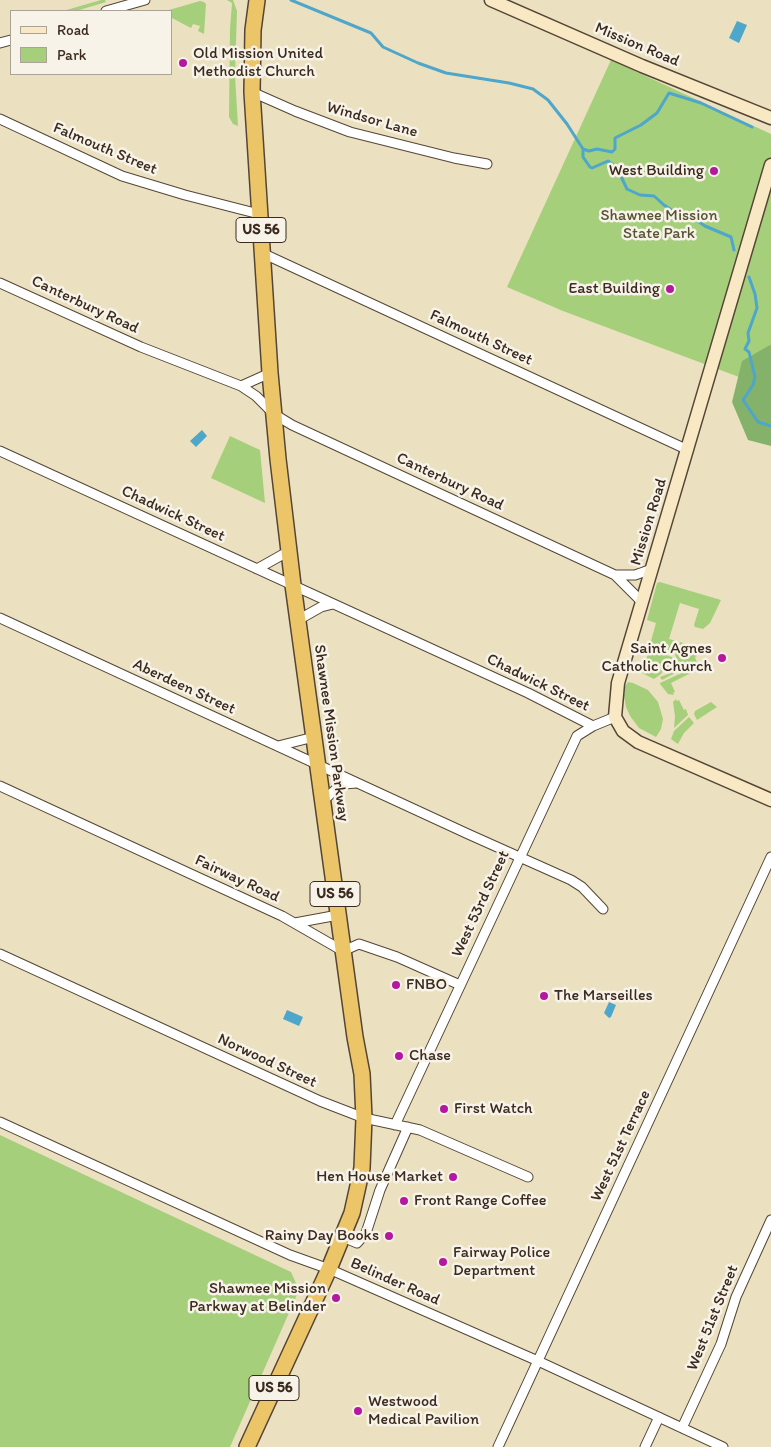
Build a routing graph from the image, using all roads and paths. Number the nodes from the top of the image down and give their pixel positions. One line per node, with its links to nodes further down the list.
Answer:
1 (145, 0): 4 (street)
2 (257, 0): 5 (highway, Shawnee Mission Parkway / US 56)
3 (491, 0): 6 (main road, Mission Road)
4 (110, 10)
5 (252, 92): 8 (street, Windsor Lane); 10 (highway, Shawnee Mission Parkway / US 56)
6 (771, 118)
7 (0, 119): 10 (street, Falmouth Street)
8 (487, 164)
9 (771, 165): 16 (main road, Mission Road)
10 (260, 214): 11 (highway, Shawnee Mission Parkway / US 56)
11 (262, 253): 13 (highway, Shawnee Mission Parkway / US 56); 16 (street, Falmouth Street)
12 (0, 283): 14 (street, Canterbury Road)
13 (270, 373): 14 (street); 15 (highway, Shawnee Mission Parkway / US 56)
14 (241, 386): 15 (street, Canterbury Road)
15 (274, 414): 18 (highway, Shawnee Mission Parkway / US 56); 21 (street, Canterbury Road)
16 (688, 450): 20 (main road, Mission Road)
17 (0, 451): 19 (street, Chadwick Street)
18 (289, 551): 19 (street); 22 (highway, Shawnee Mission Parkway / US 56)
19 (257, 569): 22 (street, Chadwick Street)
20 (652, 569): 21 (street, Canterbury Road); 23 (main road, Mission Road)
21 (615, 575): 23 (street, Canterbury Road)
22 (293, 585): 24 (street, Chadwick Street); 26 (highway, Shawnee Mission Parkway / US 56)
23 (642, 602): 27 (main road, Mission Road)
24 (334, 604): 26 (street); 28 (street, Chadwick Street)
25 (0, 618): 30 (street, Aberdeen Street)
26 (298, 620): 29 (highway, Shawnee Mission Parkway / US 56)
27 (616, 717): 28 (street, West 53rd Street); 34 (main road)
28 (592, 726): 36 (street, West 53rd Street)
29 (314, 737): 30 (street); 31 (highway, Shawnee Mission Parkway / US 56)
30 (278, 746): 31 (street, Aberdeen Street)
31 (317, 765): 32 (street, Aberdeen Street); 35 (highway, Shawnee Mission Parkway / US 56)
32 (356, 782): 35 (street); 36 (street, Aberdeen Street)
33 (0, 786): 40 (street, Fairway Road)
34 (771, 800)
35 (322, 802): 39 (highway, Shawnee Mission Parkway / US 56)
36 (520, 857): 38 (street, Aberdeen Street); 43 (street, West 53rd Street)
37 (771, 857): 52 (street, West 51st Terrace)
38 (603, 909)
39 (338, 915): 40 (street); 41 (highway, Shawnee Mission Parkway / US 56)
40 (295, 924): 41 (street, Fairway Road)
41 (343, 951): 43 (street); 44 (highway, Shawnee Mission Parkway / US 56)
42 (0, 954): 44 (street, Norwood Street)
43 (460, 986): 46 (street, West 53rd Street)
44 (364, 1118): 46 (street, Norwood Street); 50 (highway, Shawnee Mission Parkway / US 56)
45 (0, 1122): 51 (street, Belinder Road)
46 (396, 1124): 47 (street, Norwood Street)
47 (408, 1127): 48 (street, Norwood Street); 50 (street)
48 (528, 1177)
49 (771, 1220): 54 (street, West 51st Street)
50 (343, 1237): 51 (highway, Shawnee Mission Parkway / US 56)
51 (329, 1269): 52 (street, Belinder Road); 55 (highway, Shawnee Mission Parkway / US 56)
52 (538, 1361): 53 (street, Belinder Road); 56 (street, West 51st Terrace)
53 (658, 1417): 54 (street, Belinder Road); 57 (street)
54 (682, 1428): 58 (street, Belinder Road)
55 (246, 1447)
56 (498, 1447)
57 (645, 1447)
58 (723, 1447)

